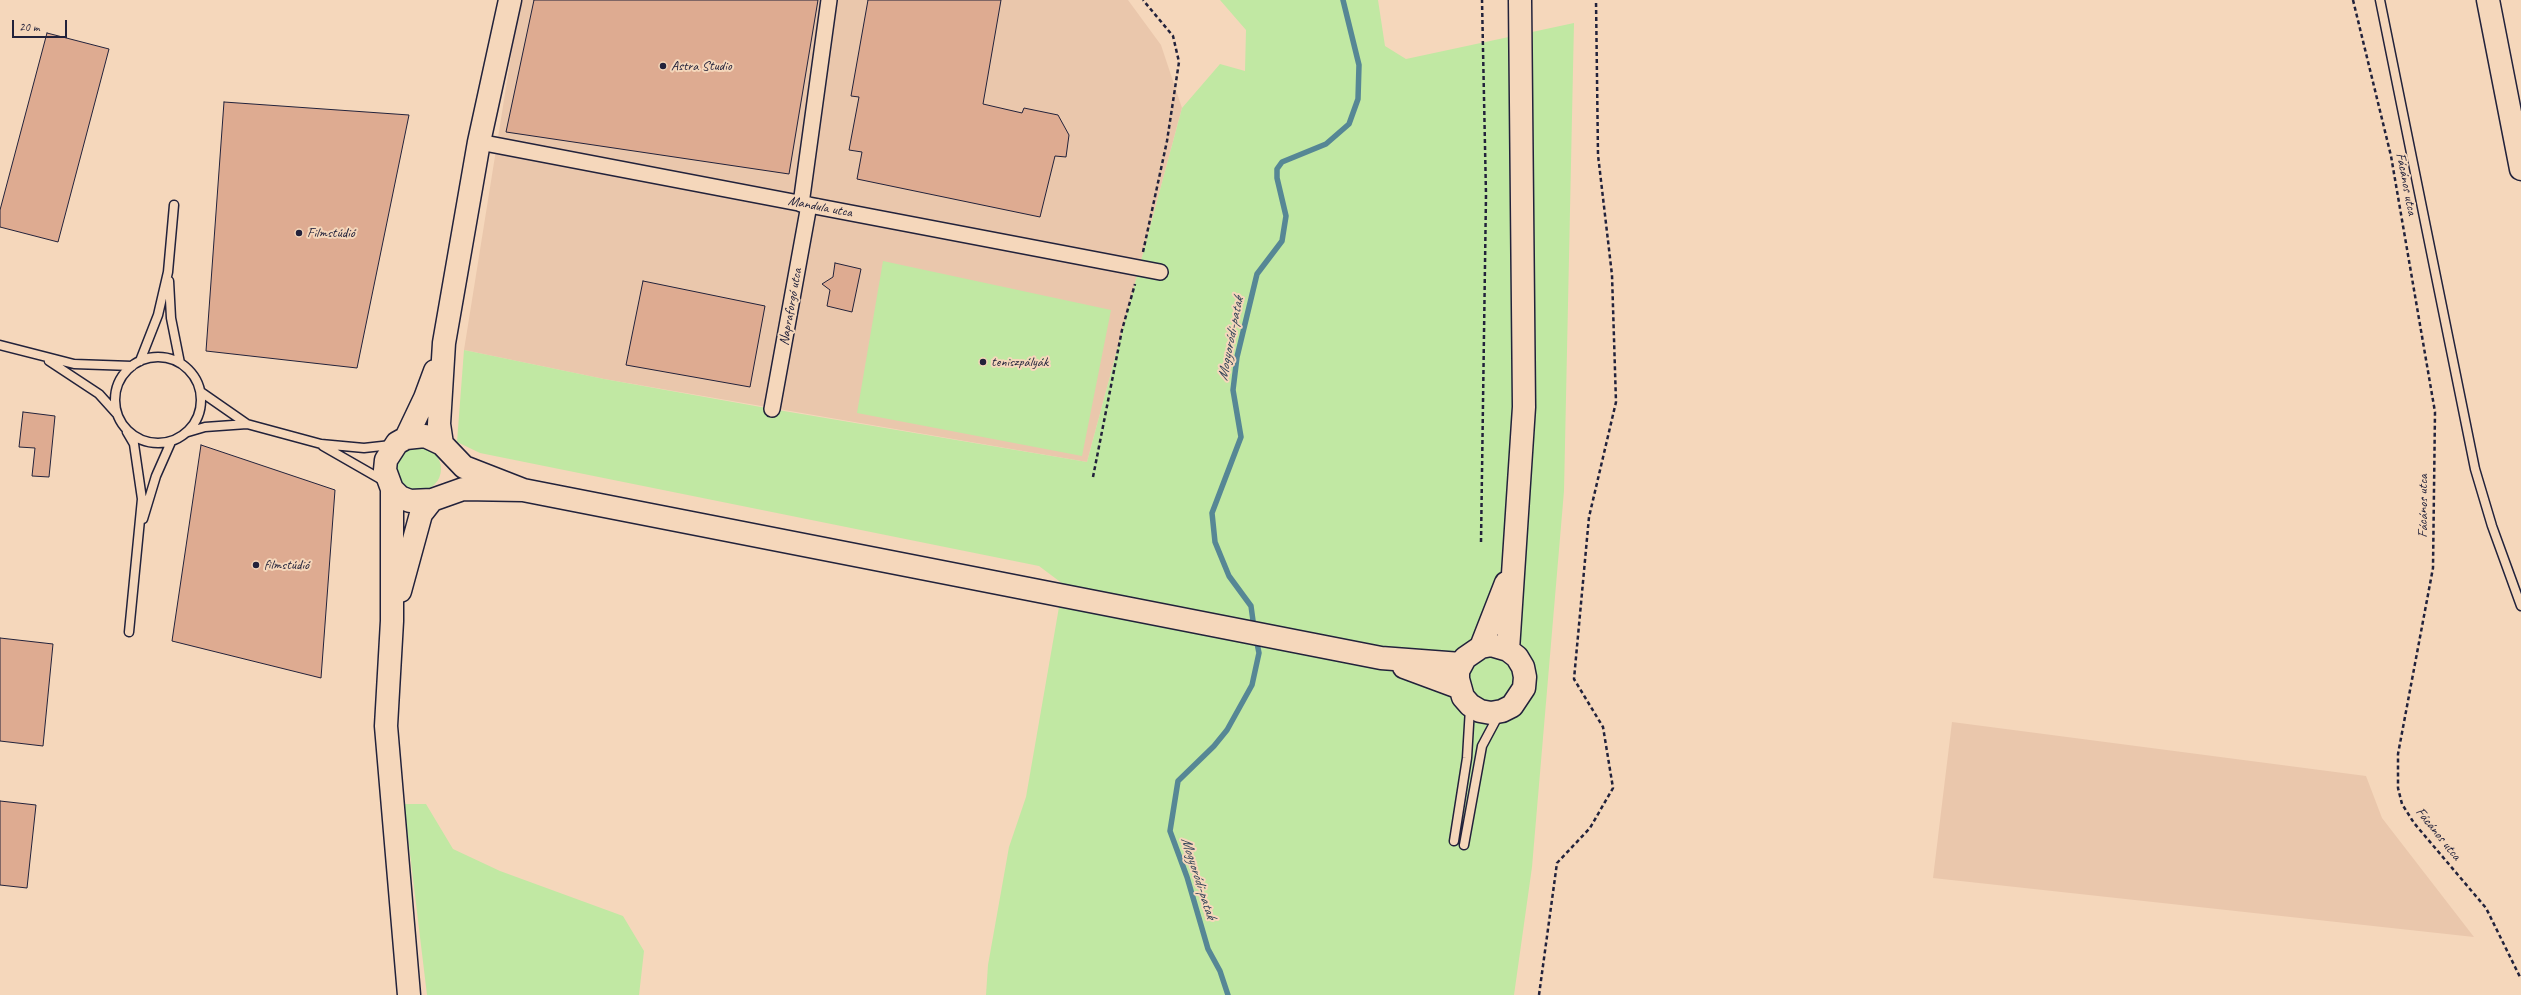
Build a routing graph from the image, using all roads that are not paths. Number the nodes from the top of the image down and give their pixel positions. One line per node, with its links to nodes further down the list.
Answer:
1 (510, 0): 6 (main road)
2 (829, 0): 9 (street, Napraforgó utca)
3 (1520, 0): 32 (main road)
4 (2380, 0): 33 (lane)
5 (2488, 0): 7 (main road)
6 (479, 142): 9 (street, Mandula utca); 12 (main road)
7 (2521, 169)
8 (174, 205): 10 (lane)
9 (805, 205): 11 (street, Mandula utca); 19 (street, Napraforgó utca)
10 (168, 272): 15 (lane); 16 (lane)
11 (1160, 272)
12 (444, 343): 24 (main road); 27 (main road)
13 (0, 345): 14 (lane)
14 (45, 358): 17 (lane); 20 (lane)
15 (140, 361): 16 (lane); 17 (lane)
16 (180, 363): 18 (lane)
17 (132, 366): 20 (lane)
18 (201, 392): 21 (lane); 23 (lane)
19 (772, 409)
20 (117, 414): 22 (lane)
21 (247, 424): 23 (lane); 26 (lane)
22 (125, 428): 25 (lane); 31 (lane)
23 (188, 432): 25 (lane)
24 (401, 441): 26 (lane); 27 (main road); 28 (main road)
25 (171, 442): 31 (lane)
26 (321, 444): 28 (lane)
27 (445, 449): 29 (main road); 30 (main road)
28 (391, 487): 30 (main road); 34 (main road)
29 (523, 490): 30 (main road); 38 (main road)
30 (436, 498): 34 (main road)
31 (140, 527): 35 (lane)
32 (1514, 561): 36 (main road); 37 (main road)
33 (2521, 606)
34 (392, 621): 45 (main road)
35 (129, 632)
36 (1482, 647): 37 (main road); 39 (main road)
37 (1508, 650): 42 (main road)
38 (1381, 658): 39 (main road); 40 (main road)
39 (1461, 664): 40 (main road)
40 (1458, 687): 41 (main road)
41 (1470, 705): 42 (main road); 43 (lane)
42 (1502, 711): 44 (lane)
43 (1454, 841)
44 (1464, 845)
45 (409, 995)

